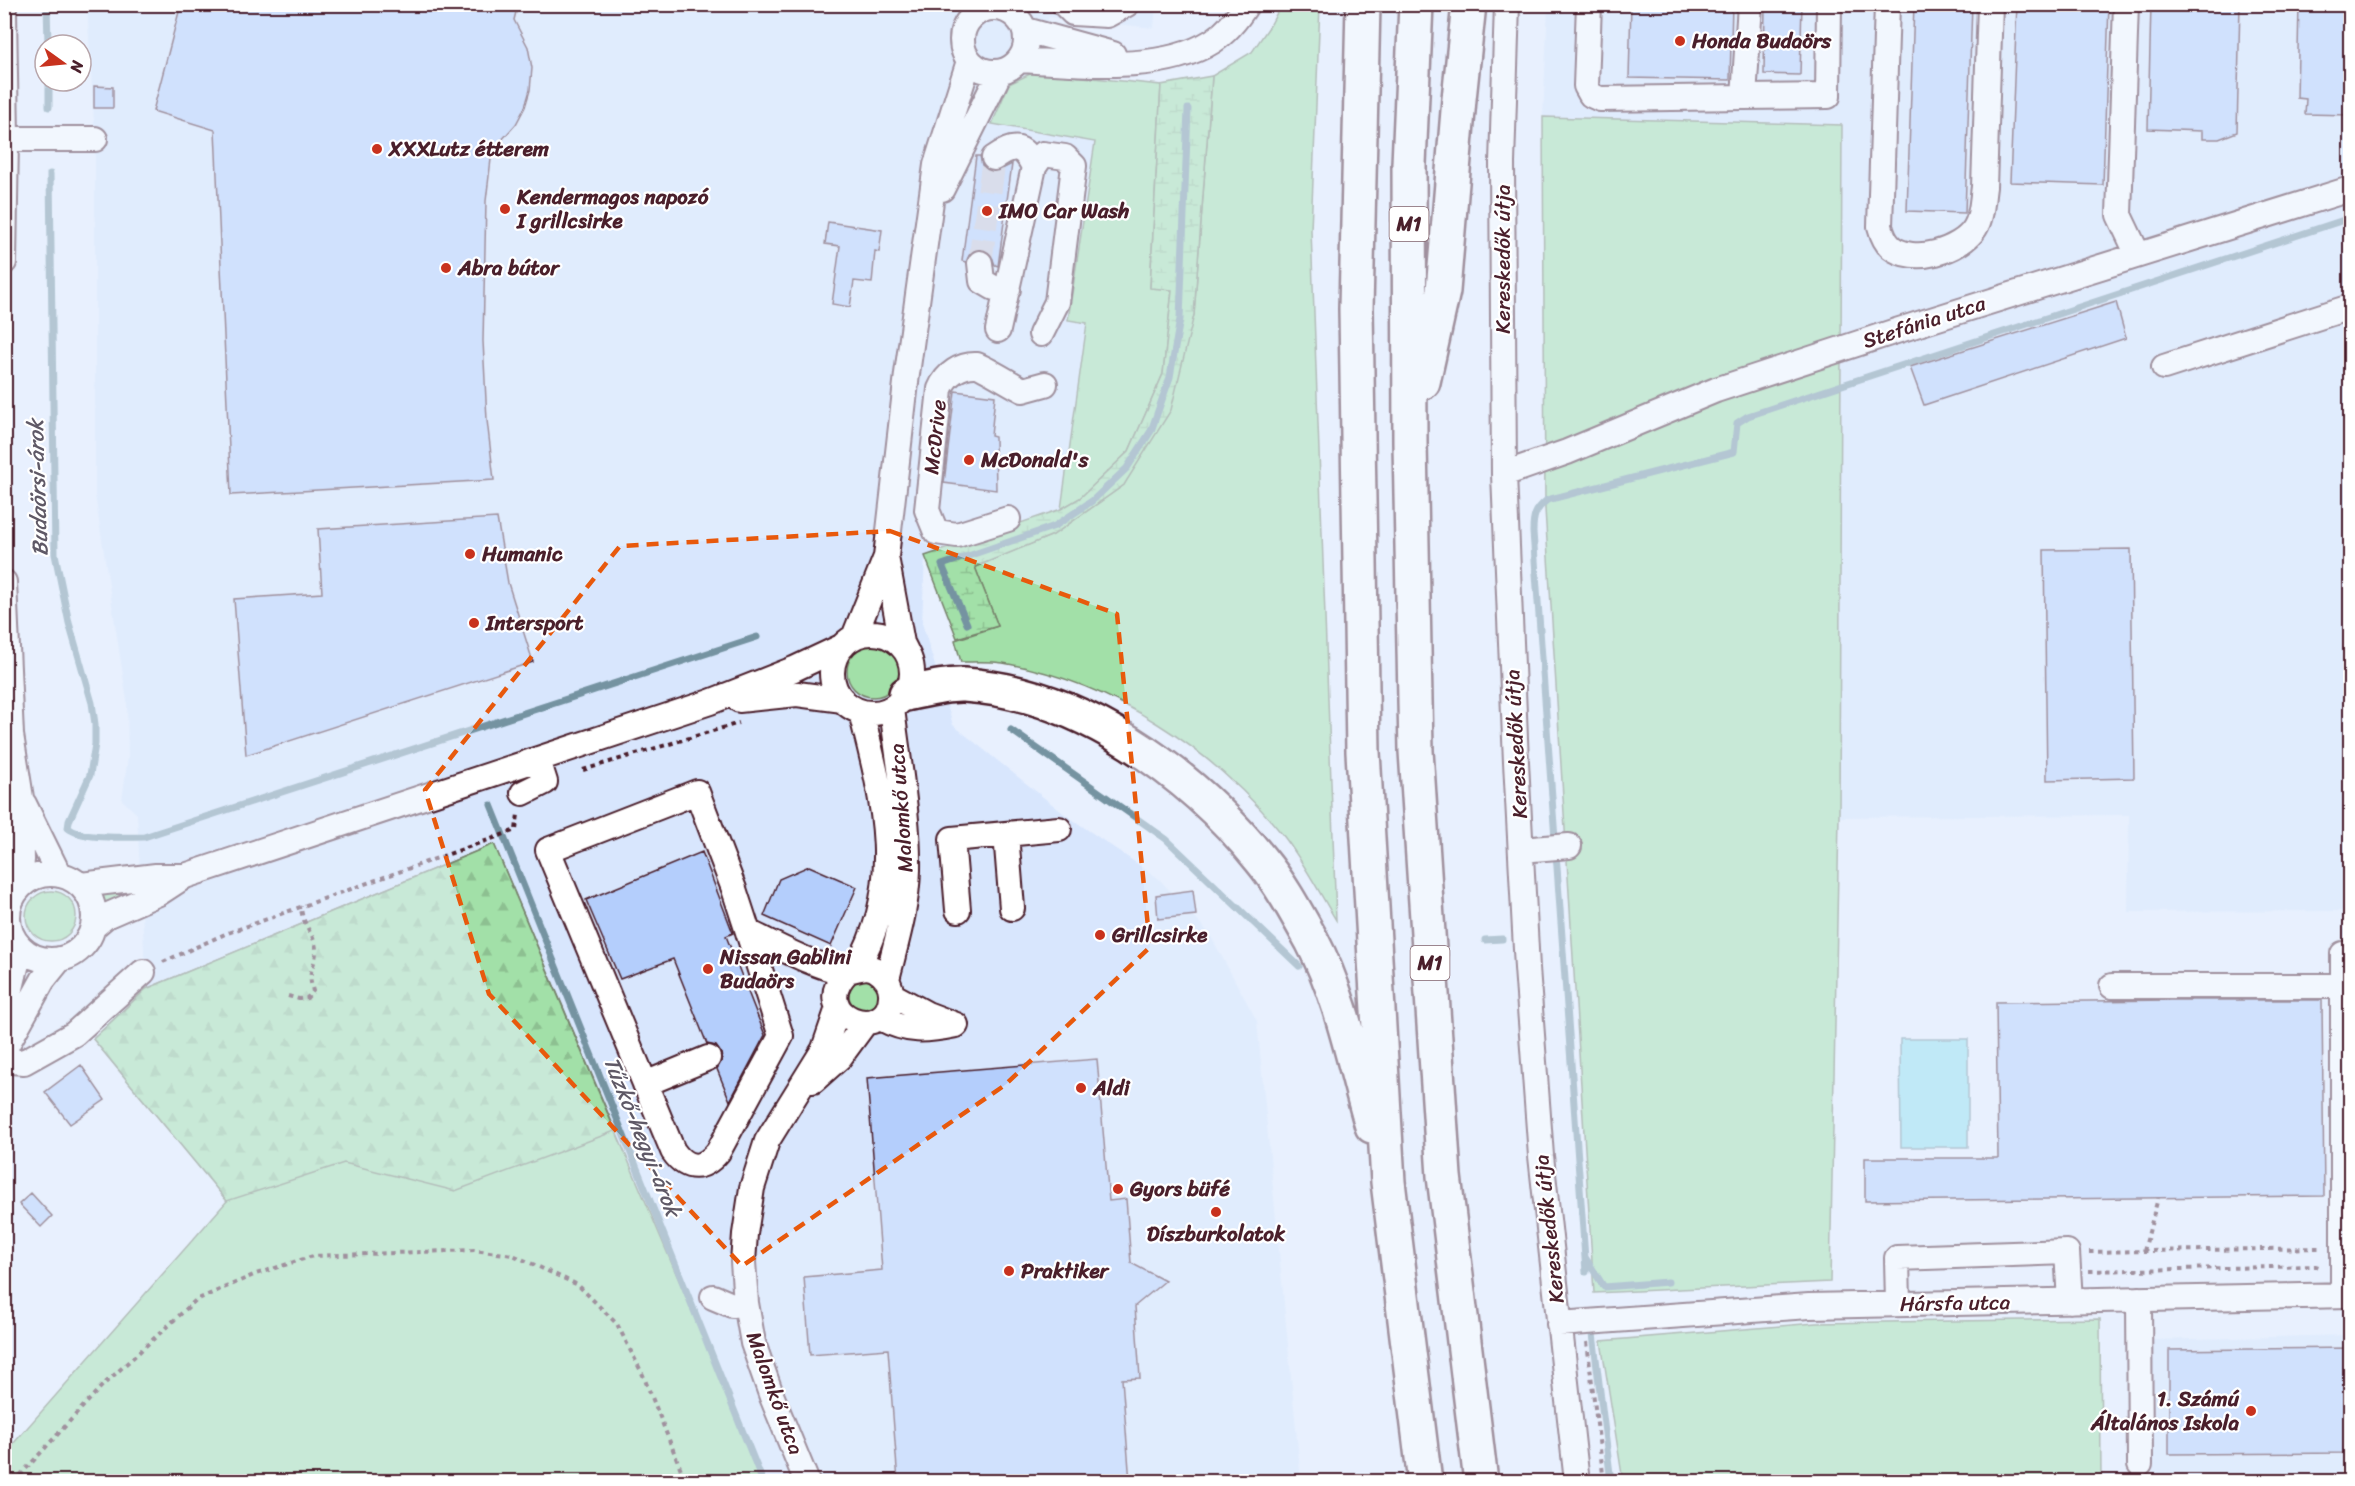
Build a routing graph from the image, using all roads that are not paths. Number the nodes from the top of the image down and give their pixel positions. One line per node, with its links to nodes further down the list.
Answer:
1 (1064, 4): 2 (street)
2 (1127, 4)
3 (1247, 4): 18 (street)
4 (1363, 4): 77 (highway, M1)
5 (1416, 4): 36 (highway, M1)
6 (1469, 4): 36 (highway)
7 (1507, 4): 37 (street, Kereskedők útja)
8 (1589, 4): 20 (street)
9 (1750, 4): 20 (street)
10 (1829, 4): 20 (street)
11 (1887, 4): 12 (street)
12 (1990, 4)
13 (2126, 4): 27 (street)
14 (978, 8): 16 (street); 17 (street)
15 (4, 11): 21 (street)
16 (1020, 17): 18 (street); 19 (street)
17 (969, 61): 19 (street); 26 (street)
18 (1150, 62): 19 (street)
19 (1009, 66): 26 (street)
20 (1744, 97)
21 (6, 139): 22 (street); 28 (street)
22 (95, 139)
23 (994, 158): 24 (street)
24 (1034, 167): 30 (street); 33 (street)
25 (2350, 189): 27 (street, Stefánia utca)
26 (929, 215): 39 (street)
27 (2138, 255): 37 (street, Stefánia utca)
28 (4, 262)
29 (980, 263): 30 (street)
30 (1008, 289): 32 (street)
31 (2350, 307): 34 (street)
32 (998, 330)
33 (1041, 334)
34 (2164, 367)
35 (1045, 384): 38 (street, McDrive)
36 (1410, 443): 88 (highway, M1)
37 (1504, 474): 52 (street, Kereskedők útja)
38 (1008, 519)
39 (886, 556): 41 (street); 42 (street)
40 (4, 582): 48 (street)
41 (848, 642): 42 (street); 44 (street); 45 (street)
42 (906, 651): 43 (street)
43 (899, 701): 45 (street); 68 (street, Malomkő utca); 77 (highway)
44 (710, 702): 45 (street); 46 (street)
45 (852, 706): 65 (street, Malomkő utca)
46 (541, 771): 47 (street); 54 (street)
47 (523, 793)
48 (21, 798): 53 (street); 56 (street)
49 (1059, 829): 50 (street)
50 (1006, 834): 57 (street); 58 (street)
51 (1569, 846): 52 (street)
52 (1532, 849): 84 (street, Kereskedők útja)
53 (59, 875): 55 (street); 56 (street)
54 (184, 876): 55 (street); 59 (street)
55 (81, 885): 59 (street)
56 (19, 888): 61 (street)
57 (1012, 908)
58 (958, 910)
59 (93, 927): 63 (street)
60 (748, 932): 65 (street); 75 (street); 75 (street)
61 (16, 943): 63 (street); 70 (street)
62 (2350, 954): 67 (street)
63 (60, 959): 72 (street)
64 (143, 972): 73 (street)
65 (841, 972): 68 (street); 69 (street)
66 (2112, 986): 67 (street)
67 (2343, 986): 78 (street)
68 (889, 987): 71 (street); 71 (street)
69 (838, 1008): 71 (street); 76 (street, Malomkő utca)
70 (4, 1018)
71 (873, 1021): 76 (street, Malomkő utca)
72 (4, 1050)
73 (4, 1058)
74 (708, 1058): 75 (street)
75 (645, 1084)
76 (794, 1100): 82 (street, Malomkő utca)
77 (1388, 1182): 87 (highway, M1)
78 (2345, 1289): 81 (street, Hársfa utca)
79 (2069, 1293): 81 (street, Hársfa utca); 83 (street, Hársfa utca); 83 (street)
80 (713, 1297): 82 (street)
81 (2139, 1299): 85 (street)
82 (746, 1303): 86 (street, Malomkő utca)
83 (1898, 1304): 84 (street, Hársfa utca)
84 (1559, 1324): 89 (street, Kereskedők útja)
85 (2140, 1464)
86 (807, 1482)
87 (1425, 1482)
88 (1481, 1482)
89 (1577, 1482)

